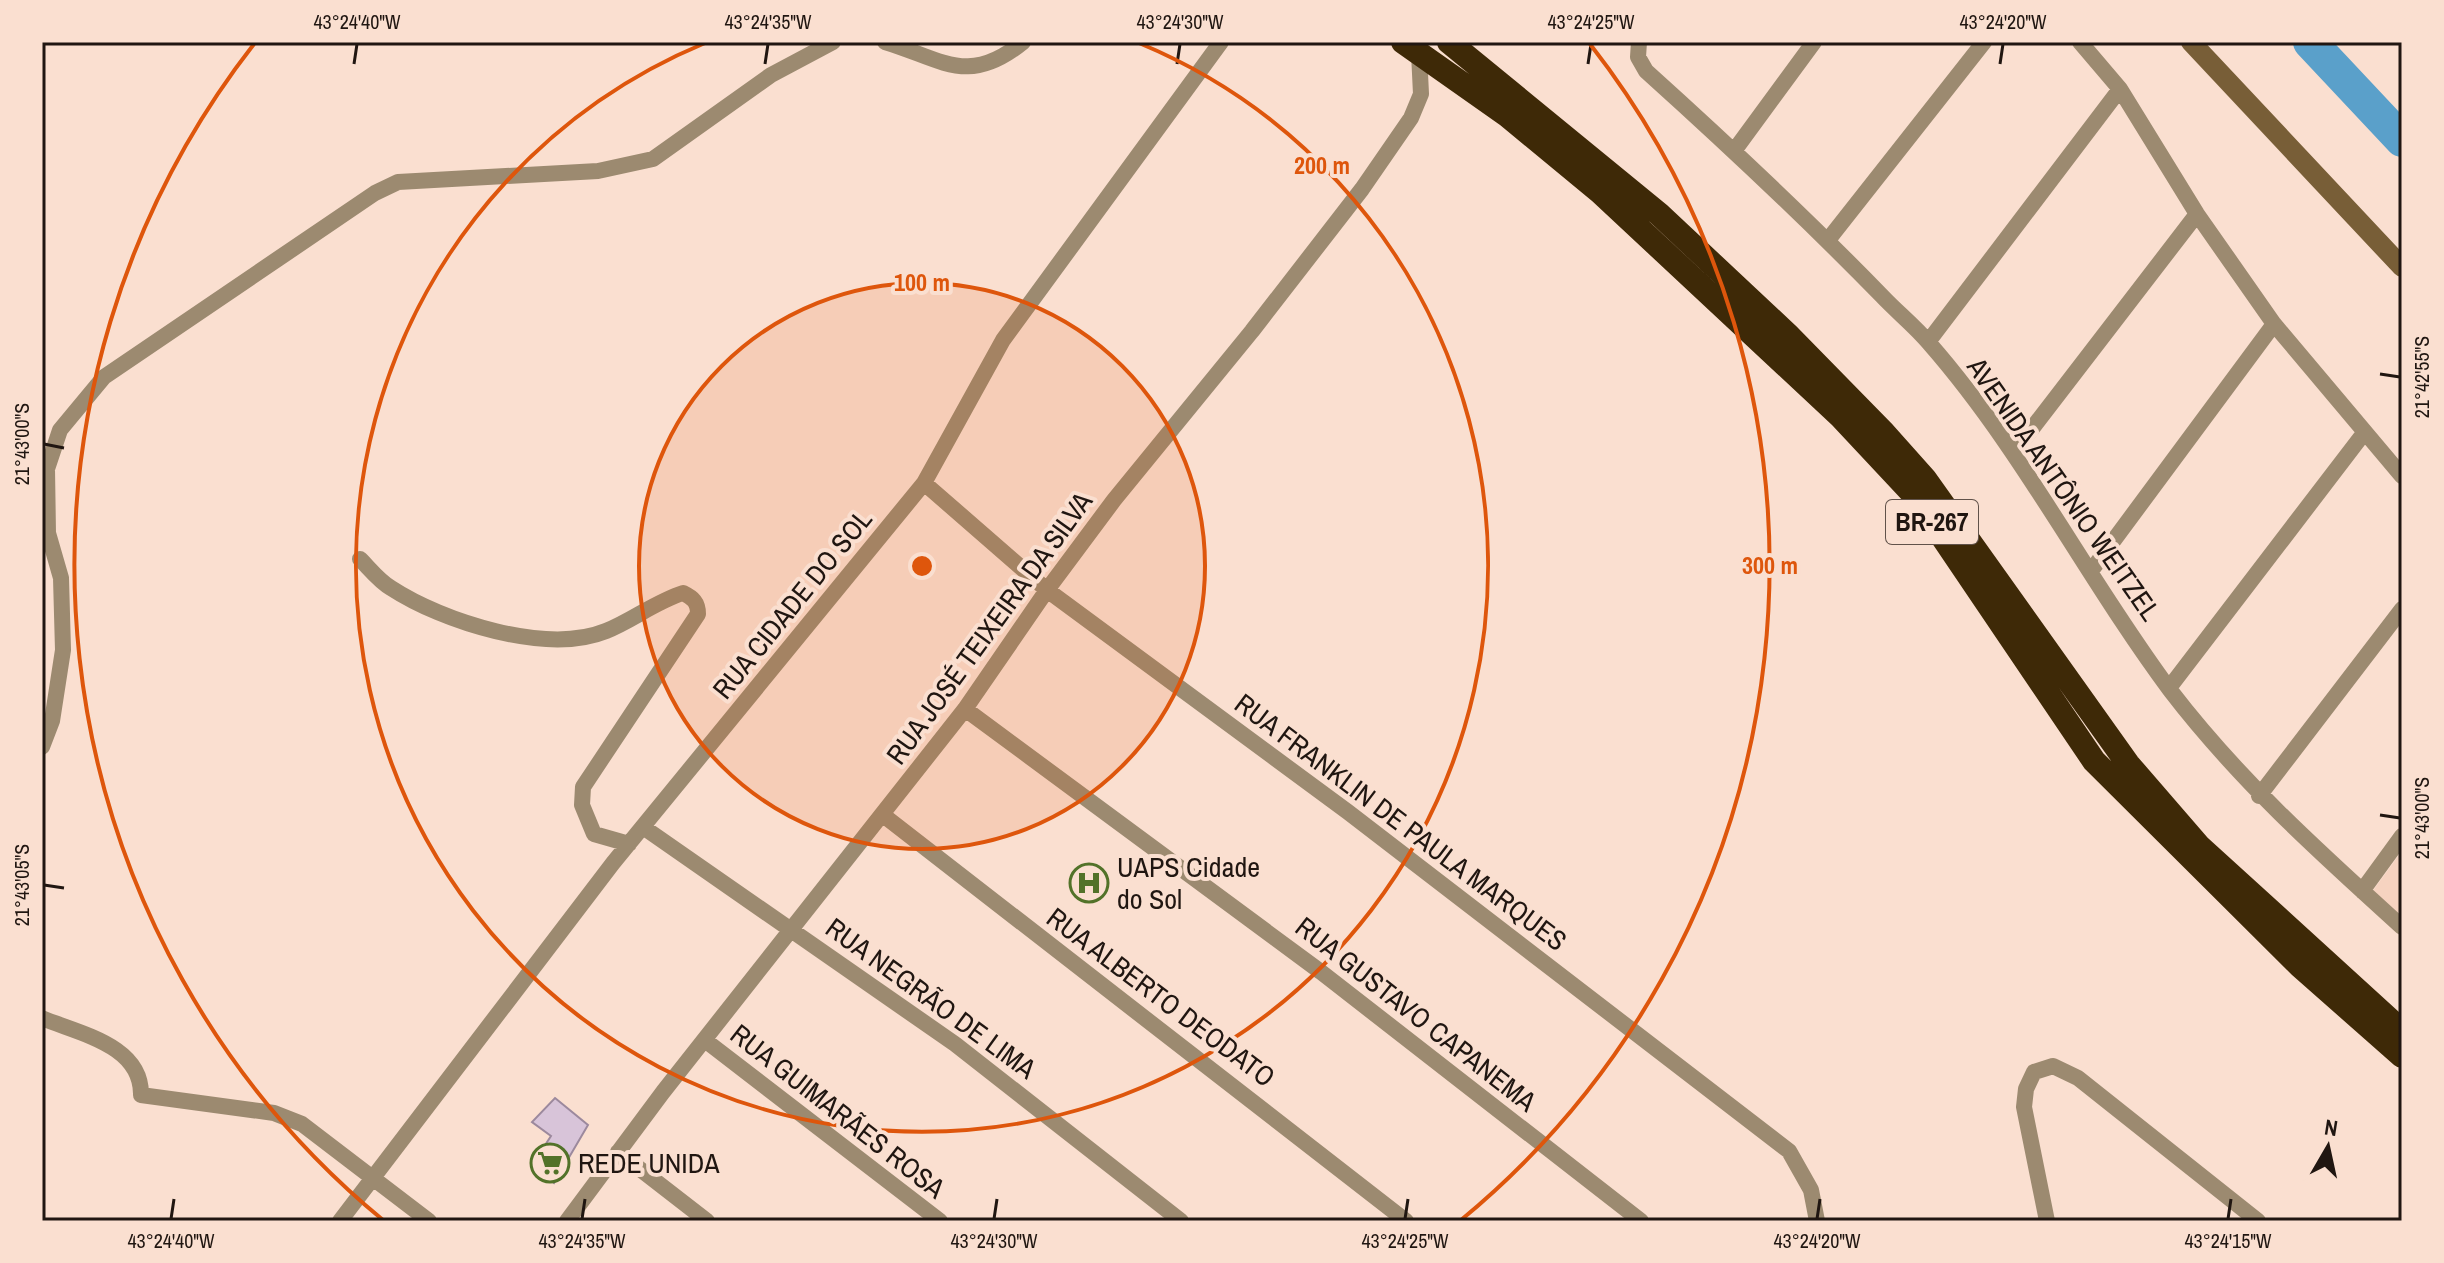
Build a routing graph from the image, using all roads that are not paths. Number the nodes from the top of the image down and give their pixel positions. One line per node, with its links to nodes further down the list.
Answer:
1 (833, 42): 29 (street)
2 (885, 42): 3 (street)
3 (1023, 42)
4 (1221, 42): 22 (street, RUA CIDADE DO SOL)
5 (1449, 42): 39 (highway, BR-267)
6 (1814, 42): 13 (street)
7 (1984, 42): 15 (street)
8 (2080, 42): 12 (street)
9 (2191, 42): 16 (main road)
10 (1411, 47): 25 (street, RUA JOSÉ TEIXEIRA DA SILVA); 41 (highway, BR-267)
11 (1638, 49): 13 (street, AVENIDA ANTÔNIO WEITZEL)
12 (2120, 89): 14 (street); 18 (street)
13 (1734, 151): 15 (street, AVENIDA ANTÔNIO WEITZEL)
14 (2197, 214): 17 (street); 20 (street)
15 (1828, 240): 18 (street, AVENIDA ANTÔNIO WEITZEL)
16 (2402, 267)
17 (2274, 324): 19 (street); 24 (street)
18 (1928, 342): 20 (street, AVENIDA ANTÔNIO WEITZEL)
19 (2364, 433): 21 (street); 27 (street)
20 (2014, 452): 24 (street, AVENIDA ANTÔNIO WEITZEL)
21 (2402, 476)
22 (924, 483): 25 (street, RUA FRANKLIN DE PAULA MARQUES); 32 (street, RUA CIDADE DO SOL)
23 (360, 559): 34 (street)
24 (2091, 571): 27 (street, AVENIDA ANTÔNIO WEITZEL)
25 (1047, 590): 28 (street, RUA JOSÉ TEIXEIRA DA SILVA); 52 (street, RUA FRANKLIN DE PAULA MARQUES)
26 (2402, 609): 30 (street)
27 (2169, 688): 30 (street, AVENIDA ANTÔNIO WEITZEL)
28 (965, 709): 31 (street, RUA JOSÉ TEIXEIRA DA SILVA); 51 (street, RUA GUSTAVO CAPANEMA)
29 (42, 747)
30 (2259, 796): 35 (street, AVENIDA ANTÔNIO WEITZEL)
31 (883, 815): 37 (street, RUA JOSÉ TEIXEIRA DA SILVA); 50 (street, RUA ALBERTO DEODATO)
32 (643, 827): 34 (street, RUA CIDADE DO SOL); 37 (street, RUA NEGRÃO DE LIMA)
33 (2402, 836): 35 (street)
34 (629, 844): 43 (street, RUA CIDADE DO SOL)
35 (2362, 891): 36 (street, AVENIDA ANTÔNIO WEITZEL)
36 (2402, 927)
37 (792, 929): 40 (street, RUA JOSÉ TEIXEIRA DA SILVA); 49 (street, RUA NEGRÃO DE LIMA)
38 (42, 1018): 43 (street)
39 (2402, 1031)
40 (706, 1041): 42 (street, RUA JOSÉ TEIXEIRA DA SILVA); 48 (street, RUA GUIMARÃES ROSA)
41 (2402, 1056)
42 (618, 1152): 46 (street, RUA JOSÉ TEIXEIRA DA SILVA); 47 (street)
43 (374, 1179): 44 (street, RUA CIDADE DO SOL); 45 (street)
44 (340, 1221)
45 (429, 1221)
46 (567, 1221)
47 (707, 1221)
48 (940, 1221)
49 (1181, 1221)
50 (1406, 1221)
51 (1641, 1221)
52 (1817, 1221)
53 (2047, 1221): 54 (street)
54 (2258, 1221)

